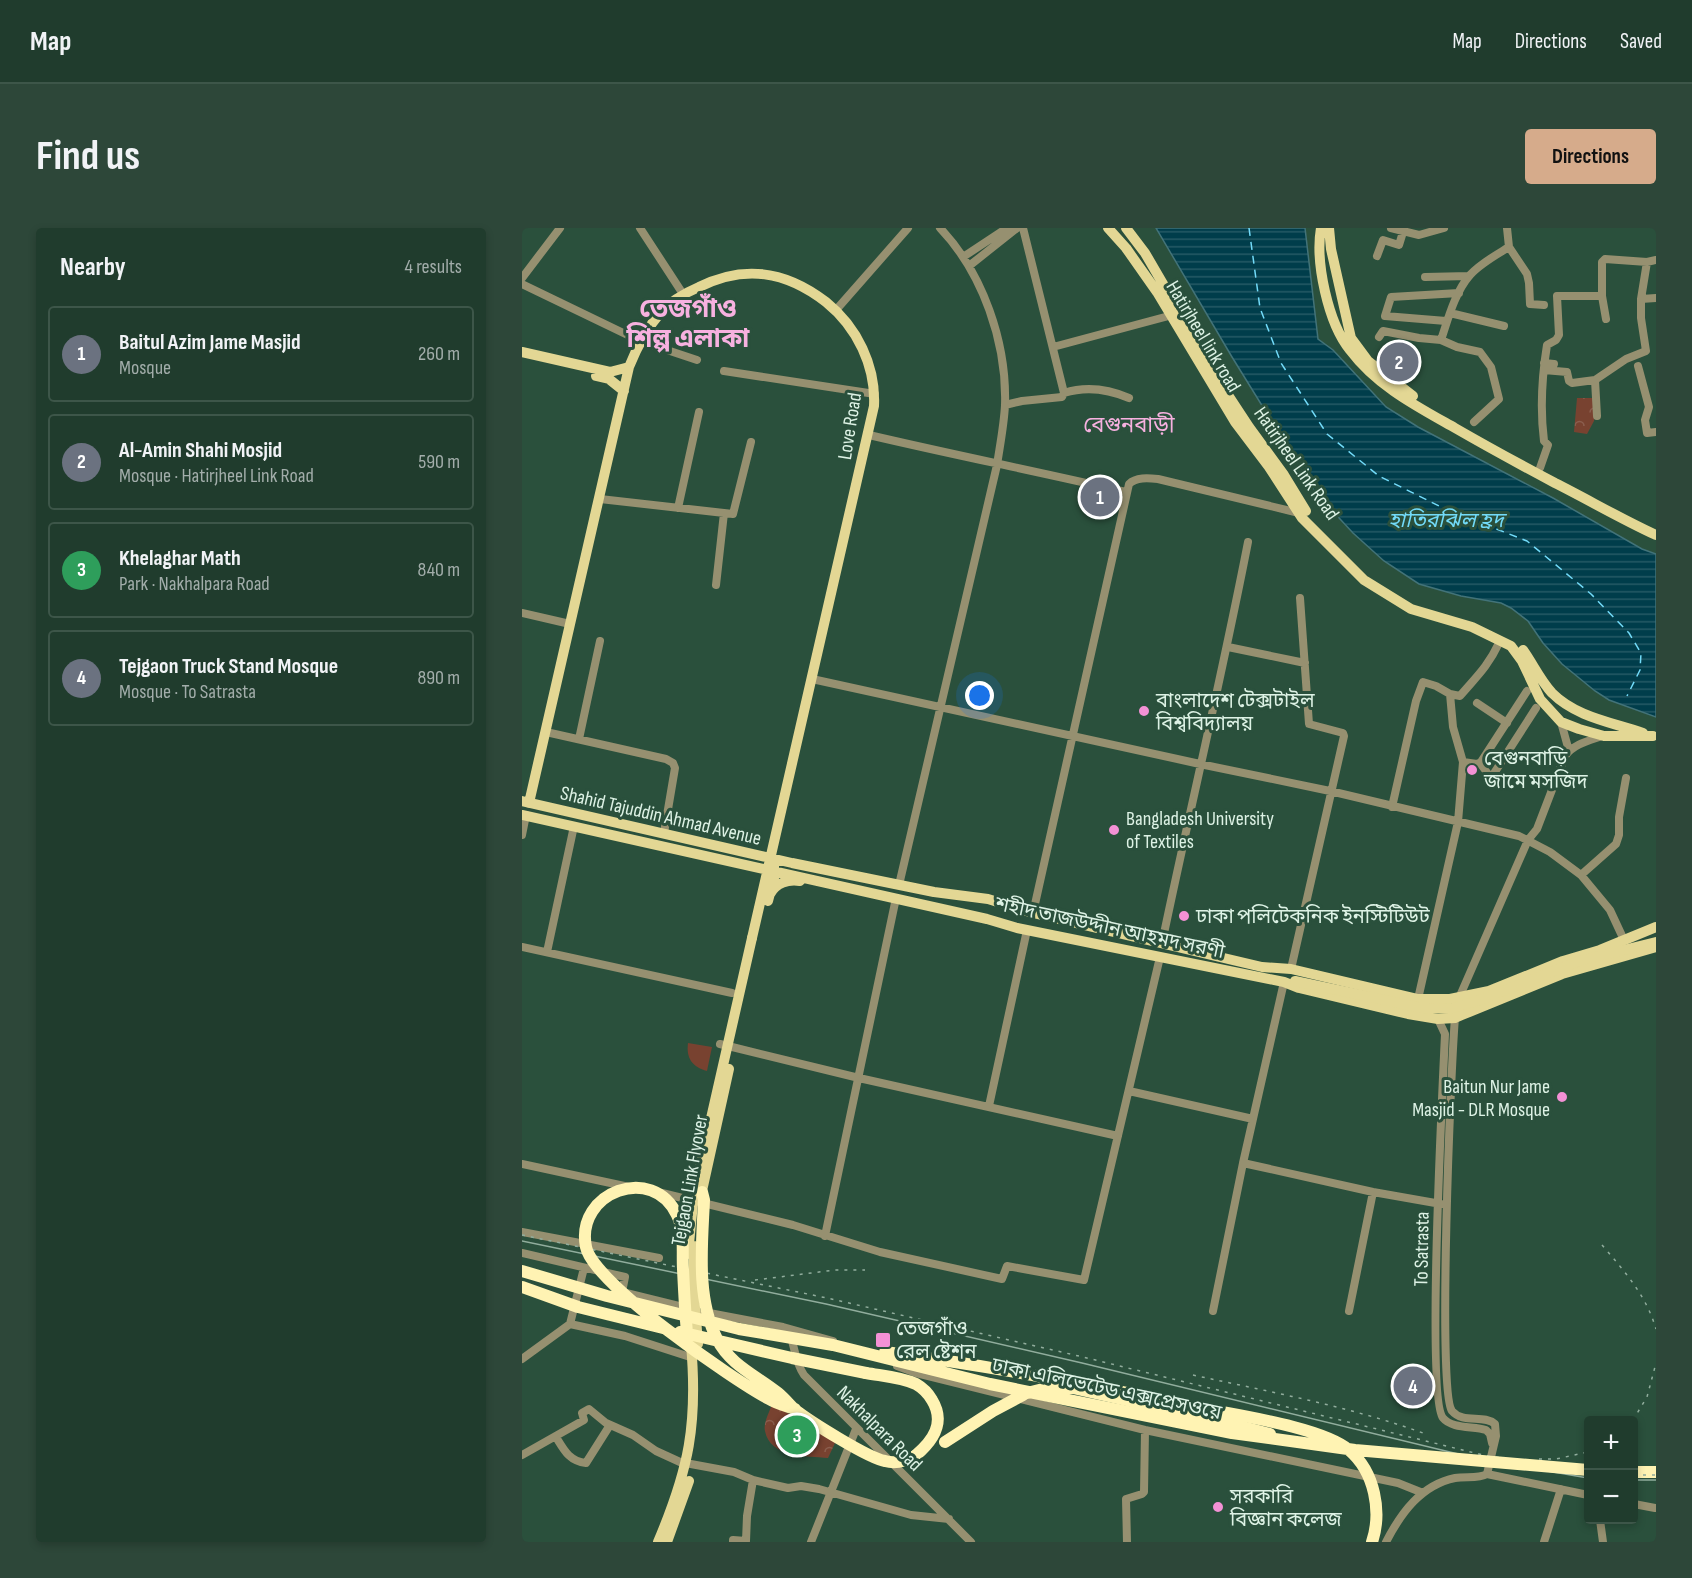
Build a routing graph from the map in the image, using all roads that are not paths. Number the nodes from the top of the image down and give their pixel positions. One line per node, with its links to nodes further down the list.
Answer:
1 (560, 228): 24 (street)
2 (640, 228): 28 (street)
3 (908, 228): 33 (street)
4 (940, 228): 18 (street)
5 (1007, 228): 18 (street)
6 (1017, 228): 16 (street)
7 (1023, 228): 41 (street)
8 (1108, 228): 69 (main road, Hatirjheel link road)
9 (1126, 228): 78 (main road, Hatirjheel Link Road)
10 (1391, 228): 14 (street)
11 (1444, 228): 14 (street)
12 (1508, 228): 15 (street)
13 (1323, 229): 64 (main road); 71 (main road)
14 (1403, 232): 17 (street)
15 (1509, 247): 22 (street); 32 (street)
16 (984, 253): 21 (street); 25 (street)
17 (1377, 256)
18 (963, 257): 21 (street)
19 (1656, 260): 20 (street)
20 (1647, 262): 29 (street); 31 (street)
21 (969, 266): 25 (street)
22 (1469, 276): 23 (street); 27 (street)
23 (1425, 277)
24 (522, 278)
25 (976, 280): 56 (street)
26 (522, 284): 40 (street)
27 (1460, 293): 35 (street); 35 (street)
28 (684, 294): 33 (main road, Love Road); 40 (main road, Love Road)
29 (1602, 296): 36 (street); 46 (street)
30 (1656, 298): 31 (street)
31 (1641, 299): 51 (street)
32 (1544, 305)
33 (836, 310): 54 (main road, Love Road)
34 (1165, 317): 41 (street)
35 (1448, 317): 37 (street); 39 (street)
36 (1606, 319)
37 (1504, 326)
38 (1379, 337): 39 (street)
39 (1441, 340): 59 (street)
40 (640, 341): 44 (street); 48 (main road, Love Road)
41 (1053, 347): 53 (street)
42 (522, 352): 50 (main road)
43 (522, 360): 50 (main road)
44 (697, 360)
45 (1554, 361): 46 (street)
46 (1544, 364): 51 (street); 64 (street)
47 (1638, 366): 60 (street)
48 (629, 367): 50 (main road); 52 (main road, Love Road)
49 (724, 371): 54 (street)
50 (610, 375): 52 (main road)
51 (1595, 380): 58 (street)
52 (624, 391): 66 (main road, Love Road)
53 (1064, 393): 55 (street); 56 (street)
54 (875, 394): 61 (main road, Love Road)
55 (1129, 398)
56 (1005, 405): 63 (street)
57 (699, 412): 67 (street)
58 (1597, 416)
59 (1474, 422)
60 (1656, 432)
61 (869, 435): 63 (street); 83 (main road, Love Road)
62 (751, 442): 68 (street)
63 (997, 465): 65 (street); 87 (street)
64 (1540, 468): 70 (main road)
65 (1126, 492): 69 (street); 92 (street)
66 (600, 499): 67 (street); 77 (main road, Love Road)
67 (678, 508): 68 (street)
68 (724, 513): 73 (street)
69 (1299, 513): 75 (main road, Hatirjheel link road)
70 (1656, 527)
71 (1656, 535)
72 (1248, 542): 81 (street)
73 (716, 585)
74 (1300, 598): 82 (street)
75 (1419, 612): 78 (main road, Hatirjheel Link Road)
76 (522, 613): 77 (street)
77 (570, 624): 91 (main road, Love Road)
78 (1489, 631): 89 (main road, Hatirjheel Link Road); 94 (main road, Hatirjheel Link Road)
79 (600, 641): 95 (street)
80 (1499, 643): 85 (street)
81 (1228, 647): 82 (street); 99 (street)
82 (1305, 663): 101 (street)
83 (812, 679): 87 (street); 102 (main road, Love Road)
84 (1527, 691): 90 (street)
85 (1450, 694): 97 (street); 104 (street)
86 (1477, 703): 90 (street)
87 (940, 707): 92 (street); 120 (street)
88 (1536, 708): 98 (street)
89 (1562, 722): 93 (main road, Hatirjheel Link Road); 96 (street)
90 (1507, 723): 98 (street)
91 (546, 732): 95 (street); 103 (main road, Love Road)
92 (1071, 736): 99 (street); 124 (street)
93 (1604, 736): 94 (main road, Hatirjheel Link Road); 96 (street)
94 (1655, 736)
95 (579, 739): 109 (street)
96 (1569, 751): 108 (street)
97 (1463, 762): 98 (street); 106 (street)
98 (1480, 763)
99 (1200, 765): 101 (street); 132 (street)
100 (1626, 778): 118 (street)
101 (1330, 791): 104 (street); 138 (street)
102 (785, 792): 115 (main road); 117 (main road, Love Road)
103 (526, 802): 109 (main road, Shahid Tajuddin Ahmad Avenue)
104 (1392, 807): 106 (street)
105 (524, 815): 107 (main road, শহীদ তাজউদ্দীন আহমদ সরণী); 110 (street)
106 (1458, 822): 112 (street); 144 (street)
107 (574, 826): 114 (main road, শহীদ তাজউদ্দীন আহমদ সরণী); 136 (street)
108 (1537, 828): 112 (street); 113 (street)
109 (663, 833): 111 (main road, Shahid Tajuddin Ahmad Avenue)
110 (522, 834)
111 (681, 837): 114 (main road); 117 (main road, Shahid Tajuddin Ahmad Avenue)
112 (1528, 840): 113 (street); 139 (street)
113 (1544, 848): 118 (street)
114 (678, 849): 116 (main road, শহীদ তাজউদ্দীন আহমদ সরণী)
115 (792, 863): 117 (main road, Shahid Tajuddin Ahmad Avenue); 120 (main road, শহীদ তাজউদ্দীন আহমদ সরণী)
116 (755, 866): 117 (main road, শহীদ তাজউদ্দীন আহমদ সরণী); 121 (main road)
117 (771, 866): 119 (main road, শহীদ তাজউদ্দীন আহমদ সরণী); 121 (main road, Love Road)
118 (1581, 875): 130 (street)
119 (832, 884): 121 (main road); 122 (main road, শহীদ তাজউদ্দীন আহমদ সরণী)
120 (899, 885): 123 (main road, শহীদ তাজউদ্দীন আহমদ সরণী)
121 (766, 893): 129 (main road, Tejgaon Link Flyover)
122 (896, 898): 125 (main road, শহীদ তাজউদ্দীন আহমদ সরণী); 150 (street)
123 (1005, 904): 124 (main road, শহীদ তাজউদ্দীন আহমদ সরণী); 125 (main road)
124 (1033, 913): 127 (main road); 132 (main road, শহীদ তাজউদ্দীন আহমদ সরণী)
125 (987, 919): 127 (main road, শহীদ তাজউদ্দীন আহমদ সরণী)
126 (1656, 927): 130 (main road)
127 (1022, 929): 137 (main road, শহীদ তাজউদ্দীন আহমদ সরণী); 152 (street)
128 (1656, 934): 135 (main road, bridge)
129 (756, 939): 157 (main road, Tejgaon Link Flyover, bridge); 176 (main road, Tejgaon Link Flyover, bridge)
130 (1624, 939): 135 (main road)
131 (1656, 942): 140 (main road, bridge)
132 (1162, 943): 138 (main road, শহীদ তাজউদ্দীন আহমদ সরণী)
133 (522, 947): 136 (street)
134 (1656, 947): 146 (main road)
135 (1605, 950): 141 (main road)
136 (547, 952): 142 (street)
137 (1160, 957): 140 (main road, শহীদ তাজউদ্দীন আহমদ সরণী); 151 (street)
138 (1291, 969): 144 (main road, শহীদ তাজউদ্দীন আহমদ সরণী)
139 (1469, 972): 141 (street); 143 (street)
140 (1289, 981): 148 (main road, শহীদ তাজউদ্দীন আহমদ সরণী); 153 (street)
141 (1486, 992): 143 (main road)
142 (732, 993)
143 (1465, 997): 145 (main road, শহীদ তাজউদ্দীন আহমদ সরণী); 146 (main road); 147 (main road)
144 (1422, 1000): 145 (main road, শহীদ তাজউদ্দীন আহমদ সরণী); 148 (main road)
145 (1443, 1000): 147 (main road)
146 (1474, 1011): 147 (main road)
147 (1455, 1018): 148 (main road, শহীদ তাজউদ্দীন আহমদ সরণী); 160 (street)
148 (1438, 1019): 159 (street, To Satrasta)
149 (720, 1044): 150 (street)
150 (859, 1078): 152 (street); 162 (street)
151 (1129, 1091): 153 (street); 154 (street)
152 (989, 1106): 154 (street)
153 (1252, 1119): 155 (street)
154 (1118, 1136): 162 (street)
155 (1243, 1162): 158 (street); 169 (street)
156 (522, 1164): 162 (street)
157 (702, 1192): 179 (highway, bridge); 204 (main road, Tejgaon Link Flyover, bridge)
158 (1373, 1192): 159 (street); 170 (street)
159 (1439, 1204): 160 (street); 174 (street, To Satrasta)
160 (1448, 1204): 175 (street)
161 (522, 1232): 164 (street)
162 (825, 1236)
163 (522, 1253): 165 (street)
164 (659, 1258)
165 (584, 1268): 168 (street); 171 (street)
166 (522, 1271): 173 (highway, ঢাকা এলিভেটেড এক্সপ্রেসওয়ে, bridge)
167 (522, 1287): 188 (highway, bridge)
168 (692, 1309): 172 (street); 189 (street)
169 (1213, 1311)
170 (1349, 1311)
171 (570, 1324): 176 (street); 177 (street)
172 (783, 1327): 182 (street, Nakhalpara Road); 183 (street)
173 (833, 1345): 185 (highway, ঢাকা এলিভেটেড এক্সপ্রেসওয়ে, bridge); 209 (highway, bridge)
174 (1436, 1347): 175 (street); 180 (street, To Satrasta)
175 (1445, 1347): 178 (street)
176 (691, 1355): 179 (highway, bridge); 203 (main road, Tejgaon Link Flyover, bridge)
177 (522, 1359)
178 (1450, 1407): 180 (street); 186 (street)
179 (795, 1409): 188 (highway, bridge)
180 (1439, 1409): 186 (street)
181 (610, 1425): 184 (street); 184 (street); 189 (street)
182 (856, 1429): 196 (street); 201 (street, Nakhalpara Road)
183 (1145, 1430): 197 (street); 208 (street)
184 (556, 1437): 187 (street)
185 (1300, 1444): 188 (highway, bridge); 190 (highway, ঢাকা এলিভেটেড এক্সপ্রেসওয়ে, bridge)
186 (1493, 1445): 193 (street)
187 (522, 1455)
188 (915, 1456)
189 (690, 1463): 194 (street)
190 (1584, 1470)
191 (1638, 1472): 192 (highway)
192 (1656, 1472)
193 (1487, 1474): 195 (street); 197 (street)
194 (753, 1480): 196 (street); 205 (street)
195 (1561, 1489): 198 (street); 211 (street)
196 (832, 1493): 201 (street); 206 (street)
197 (1423, 1493): 210 (street)
198 (1584, 1494)
199 (1638, 1505): 200 (street)
200 (1656, 1508)
201 (949, 1519): 207 (street, Nakhalpara Road)
202 (1601, 1524): 212 (street)
203 (658, 1542)
204 (667, 1542)
205 (733, 1542)
206 (811, 1542)
207 (971, 1542)
208 (1127, 1542)
209 (1372, 1542)
210 (1386, 1542)
211 (1545, 1542)
212 (1603, 1542)

